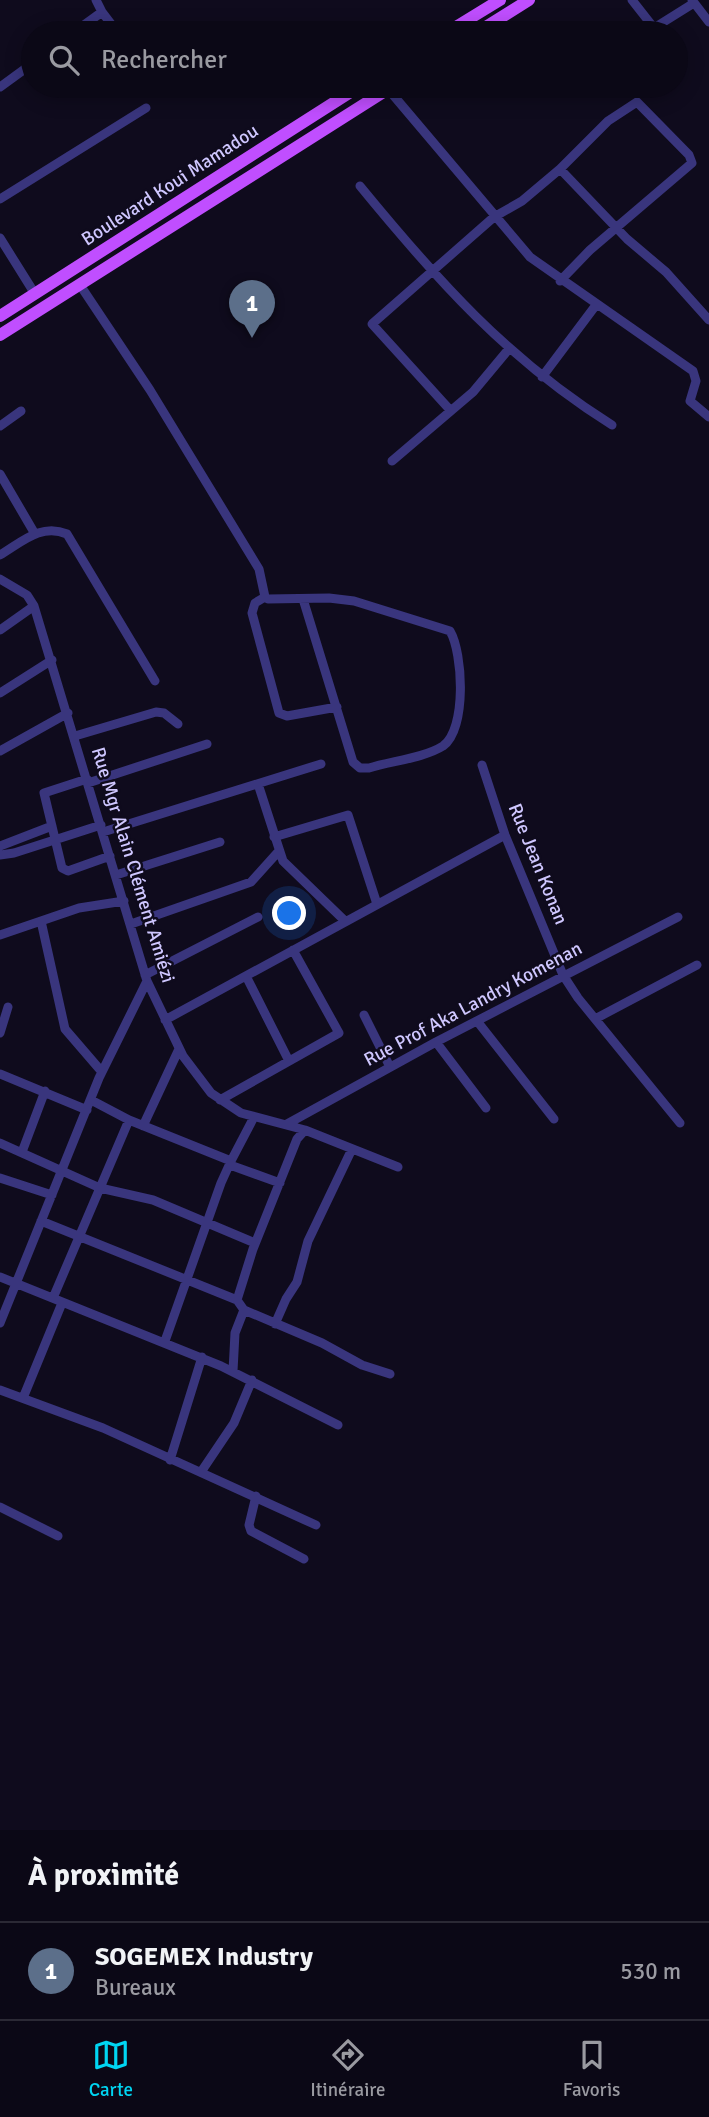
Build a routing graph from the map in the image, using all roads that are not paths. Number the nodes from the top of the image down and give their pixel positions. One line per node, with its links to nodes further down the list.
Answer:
1 (96, 0): 6 (street)
2 (500, 0): 9 (main road)
3 (529, 0): 10 (main road)
4 (632, 0): 11 (street)
5 (693, 1): 12 (street); 13 (street)
6 (102, 12): 7 (street); 8 (street)
7 (90, 21)
8 (109, 21)
9 (466, 21)
10 (496, 21)
11 (648, 21)
12 (664, 21)
13 (709, 22)
14 (21, 72): 15 (street)
15 (0, 87)
16 (341, 98): 29 (main road, Boulevard Koui Mamadou)
17 (374, 98): 28 (main road)
18 (400, 98): 23 (street)
19 (146, 108): 22 (street)
20 (559, 169): 23 (street); 24 (street); 24 (street)
21 (360, 186): 26 (street)
22 (0, 199)
23 (494, 217): 26 (street); 27 (street)
24 (617, 227): 27 (street); 32 (street)
25 (0, 238): 29 (street)
26 (431, 272): 34 (street); 37 (street)
27 (560, 281): 30 (street)
28 (80, 285): 33 (main road); 46 (street)
29 (35, 294): 31 (main road, Boulevard Koui Mamadou)
30 (596, 305): 35 (street); 38 (street)
31 (0, 316)
32 (709, 320)
33 (0, 335)
34 (508, 350): 35 (street); 37 (street)
35 (542, 377): 39 (street)
36 (21, 411): 40 (street)
37 (451, 411): 41 (street)
38 (709, 417)
39 (612, 425)
40 (0, 426)
41 (392, 461)
42 (0, 474): 43 (street)
43 (36, 534): 44 (street); 51 (street)
44 (0, 555)
45 (0, 579): 48 (street)
46 (265, 597): 47 (street); 53 (street)
47 (303, 599): 53 (street); 53 (street)
48 (34, 606): 49 (street); 50 (street, Rue Mgr Alain Clément Amiézi)
49 (0, 630)
50 (52, 660): 52 (street); 54 (street, Rue Mgr Alain Clément Amiézi)
51 (155, 681)
52 (0, 693)
53 (337, 707)
54 (68, 713): 56 (street, Rue Mgr Alain Clément Amiézi); 58 (street)
55 (178, 724): 56 (street)
56 (75, 736): 61 (street, Rue Mgr Alain Clément Amiézi)
57 (207, 744): 61 (street)
58 (0, 751)
59 (321, 764): 62 (street)
60 (482, 765): 65 (street, Rue Jean Konan)
61 (88, 781): 63 (street); 64 (street, Rue Mgr Alain Clément Amiézi)
62 (258, 784): 64 (street); 66 (street)
63 (52, 826): 67 (street); 69 (street)
64 (102, 828): 67 (street); 72 (street, Rue Mgr Alain Clément Amiézi)
65 (505, 835): 75 (street); 84 (street, Rue Jean Konan)
66 (274, 837): 70 (street); 75 (street)
67 (55, 840): 71 (street); 72 (street)
68 (220, 842): 73 (street)
69 (0, 846)
70 (278, 852): 78 (street); 80 (street)
71 (0, 855)
72 (110, 856): 73 (street, Rue Mgr Alain Clément Amiézi)
73 (116, 875): 74 (street, Rue Mgr Alain Clément Amiézi)
74 (124, 901): 79 (street); 80 (street, Rue Mgr Alain Clément Amiézi)
75 (377, 904): 78 (street)
76 (258, 917): 85 (street)
77 (678, 918): 84 (street, Rue Prof Aka Landry Komenan)
78 (345, 921): 82 (street)
79 (41, 922): 81 (street); 97 (street)
80 (131, 924): 85 (street, Rue Mgr Alain Clément Amiézi)
81 (0, 935)
82 (293, 950): 86 (street); 95 (street)
83 (697, 965): 89 (street)
84 (564, 975): 89 (street, Rue Jean Konan); 91 (street, Rue Prof Aka Landry Komenan)
85 (146, 978): 90 (street, Rue Mgr Alain Clément Amiézi); 97 (street)
86 (247, 978): 90 (street); 95 (street)
87 (8, 1007): 92 (street)
88 (364, 1015): 96 (street)
89 (595, 1019): 106 (street, Rue Jean Konan)
90 (165, 1020): 94 (street, Rue Mgr Alain Clément Amiézi)
91 (477, 1021): 93 (street, Rue Prof Aka Landry Komenan); 104 (street)
92 (0, 1033)
93 (436, 1042): 96 (street, Rue Prof Aka Landry Komenan); 102 (street)
94 (179, 1049): 100 (street, Rue Mgr Alain Clément Amiézi); 108 (street)
95 (289, 1061): 100 (street)
96 (390, 1068): 107 (street, Rue Prof Aka Landry Komenan)
97 (102, 1072): 101 (street)
98 (0, 1074): 99 (street)
99 (45, 1091): 101 (street); 112 (street)
100 (220, 1100): 103 (street, Rue Mgr Alain Clément Amiézi)
101 (89, 1105): 105 (street); 115 (street)
102 (486, 1108)
103 (254, 1116): 107 (street, Rue Mgr Alain Clément Amiézi); 113 (street)
104 (554, 1119)
105 (129, 1120): 108 (street); 118 (street)
106 (680, 1123)
107 (287, 1124): 109 (street, Rue Mgr Alain Clément Amiézi)
108 (143, 1126): 113 (street)
109 (305, 1130): 111 (street, Rue Mgr Alain Clément Amiézi); 117 (street)
110 (0, 1143): 112 (street)
111 (352, 1149): 114 (street, Rue Mgr Alain Clément Amiézi); 131 (street)
112 (22, 1152): 115 (street)
113 (231, 1163): 117 (street); 121 (street)
114 (398, 1167)
115 (60, 1172): 118 (street); 119 (street)
116 (0, 1178): 119 (street)
117 (280, 1183): 123 (street)
118 (100, 1188): 121 (street); 122 (street)
119 (52, 1195): 120 (street)
120 (41, 1222): 122 (street); 126 (street)
121 (207, 1222): 123 (street); 125 (street)
122 (79, 1237): 125 (street); 128 (street)
123 (255, 1243): 127 (street)
124 (0, 1277): 126 (street)
125 (186, 1280): 127 (street); 132 (street)
126 (16, 1284): 128 (street); 130 (street)
127 (237, 1300): 129 (street)
128 (57, 1301): 132 (street); 138 (street)
129 (244, 1310): 131 (street); 134 (street)
130 (0, 1323)
131 (275, 1324): 135 (street)
132 (165, 1341): 133 (street)
133 (202, 1357): 134 (street); 140 (street)
134 (233, 1371): 136 (street)
135 (390, 1374)
136 (251, 1380): 139 (street); 141 (street)
137 (0, 1390): 138 (street)
138 (23, 1398): 140 (street)
139 (338, 1425)
140 (170, 1460): 141 (street)
141 (201, 1472): 142 (street)
142 (256, 1496): 144 (street); 146 (street)
143 (0, 1507): 145 (street)
144 (316, 1525)
145 (58, 1536)
146 (304, 1559)

